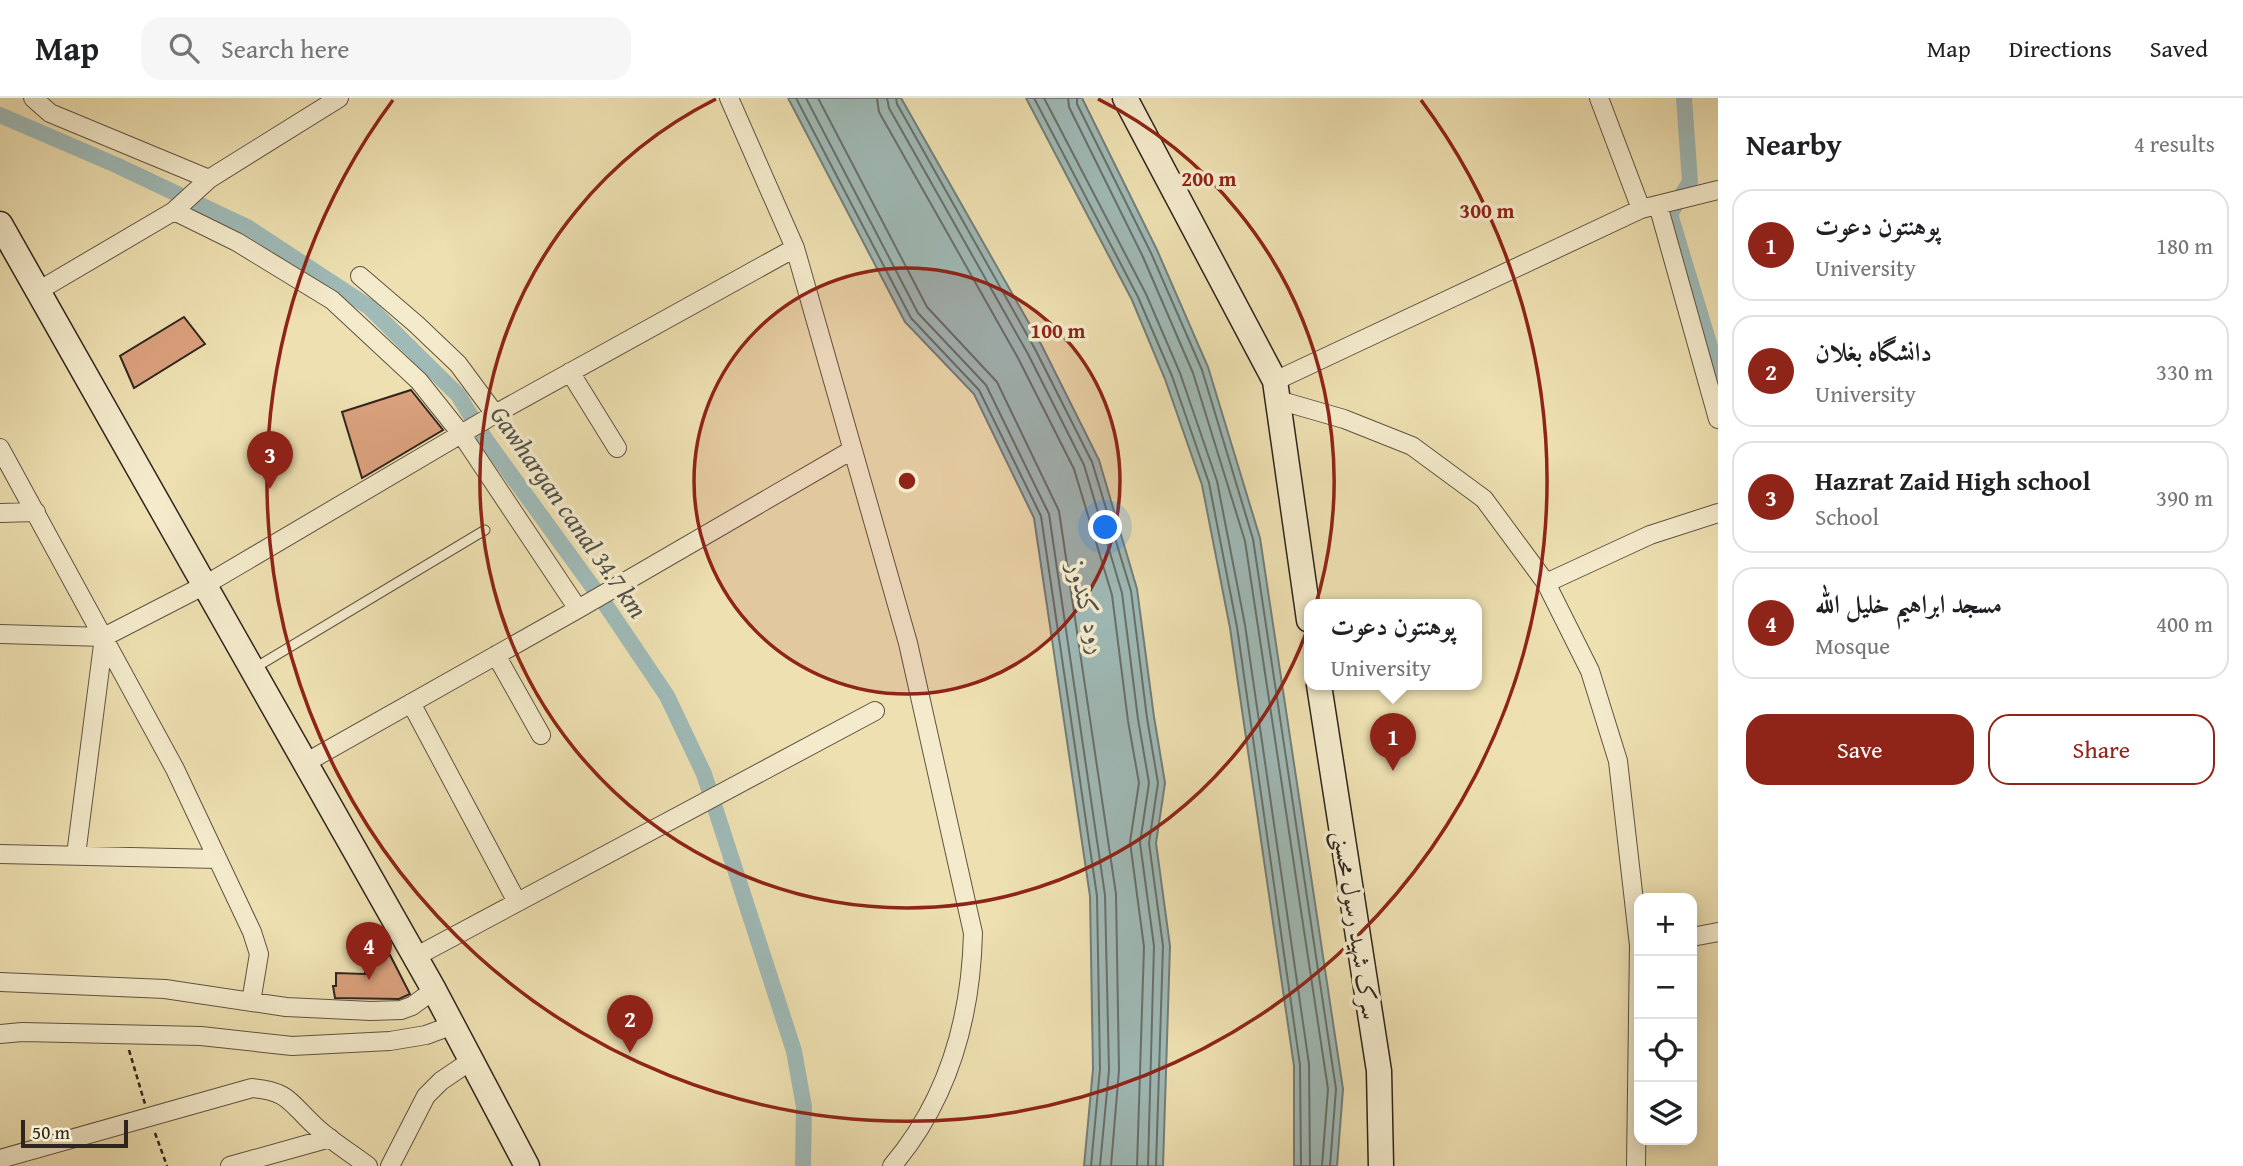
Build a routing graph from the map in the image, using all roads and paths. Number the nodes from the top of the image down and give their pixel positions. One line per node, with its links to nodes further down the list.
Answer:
1 (33, 98): 6 (street)
2 (339, 98): 6 (street)
3 (729, 98): 11 (street)
4 (1125, 98): 15 (street)
5 (1599, 98): 8 (street)
6 (209, 179): 9 (street)
7 (1718, 190): 8 (street)
8 (1649, 207): 15 (street); 17 (street)
9 (174, 211): 13 (street); 18 (street)
10 (0, 224): 13 (street)
11 (795, 248): 14 (street); 21 (street)
12 (360, 276): 16 (street)
13 (38, 291): 27 (street)
14 (570, 372): 16 (street); 20 (street)
15 (1276, 391): 26 (street); 28 (street)
16 (495, 414): 18 (street)
17 (1718, 419)
18 (462, 435): 27 (street); 29 (street)
19 (0, 448): 22 (street)
20 (617, 449)
21 (852, 450): 29 (street); 63 (street)
22 (36, 512): 23 (street); 31 (street)
23 (0, 513)
24 (1718, 513): 26 (street)
25 (485, 530): 33 (lane)
26 (1546, 583): 43 (street)
27 (205, 585): 31 (street); 33 (street)
28 (1306, 599)
29 (578, 609): 32 (street)
30 (0, 634): 31 (street)
31 (104, 637): 40 (street); 41 (street)
32 (496, 655): 35 (street); 37 (street)
33 (251, 670): 38 (street)
34 (1320, 690): 64 (street, سرک شهید رسول محسنی)
35 (411, 703): 38 (street); 42 (street)
36 (874, 711): 42 (street)
37 (541, 735)
38 (305, 763): 47 (street)
39 (0, 854): 40 (street)
40 (76, 855): 41 (street)
41 (217, 859): 50 (street)
42 (517, 902): 47 (street)
43 (1634, 902)
44 (1718, 932): 45 (street)
45 (1697, 936)
46 (1639, 956): 65 (street)
47 (415, 957): 49 (street)
48 (0, 982): 50 (street)
49 (434, 990): 50 (street); 51 (street)
50 (251, 1002)
51 (453, 1025): 53 (street); 54 (street)
52 (0, 1034): 53 (street)
53 (127, 1035): 55 (path)
54 (472, 1060): 61 (street); 62 (street)
55 (149, 1117): 56 (street); 57 (street); 58 (path)
56 (330, 1138): 59 (street); 60 (street)
57 (0, 1159)
58 (167, 1166)
59 (230, 1166)
60 (368, 1166)
61 (390, 1166)
62 (527, 1166)
63 (892, 1166)
64 (1381, 1166)
65 (1636, 1166)

